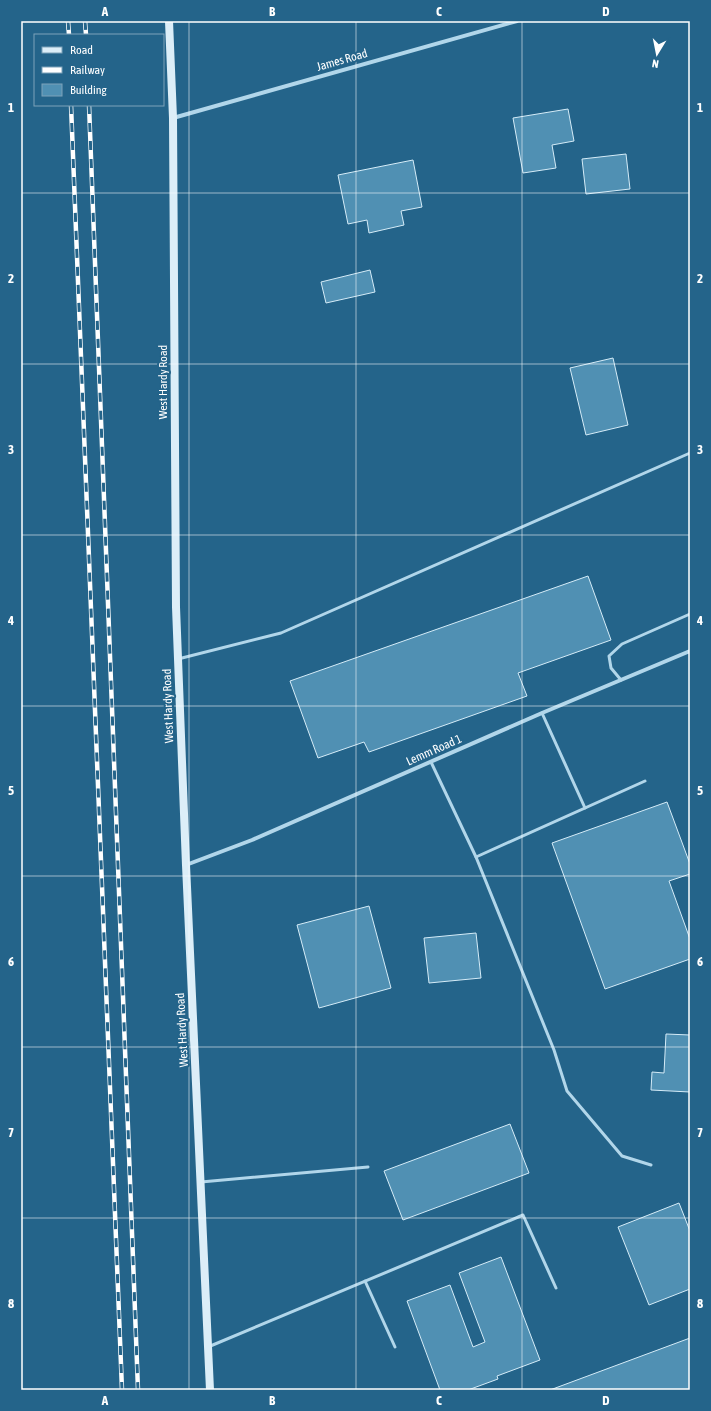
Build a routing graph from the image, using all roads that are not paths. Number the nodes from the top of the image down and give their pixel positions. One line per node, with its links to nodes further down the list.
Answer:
1 (169, 21): 3 (main road, West Hardy Road)
2 (517, 21): 3 (street, James Road)
3 (173, 118): 7 (main road, West Hardy Road)
4 (690, 453): 7 (lane)
5 (690, 614): 8 (lane)
6 (690, 651): 8 (street, Lemm Road 1)
7 (178, 659): 14 (main road, West Hardy Road)
8 (621, 680): 9 (street, Lemm Road 1)
9 (542, 713): 10 (street, Lemm Road 1); 12 (lane)
10 (431, 762): 13 (lane); 14 (street, Lemm Road 1)
11 (645, 781): 12 (lane)
12 (585, 808): 13 (lane)
13 (476, 857): 15 (lane)
14 (186, 865): 17 (main road, West Hardy Road)
15 (651, 1165)
16 (368, 1167): 17 (lane)
17 (201, 1182): 20 (main road, West Hardy Road)
18 (365, 1281): 19 (lane); 20 (lane); 21 (lane)
19 (556, 1288)
20 (208, 1347): 22 (main road, West Hardy Road)
21 (395, 1347)
22 (210, 1390)

